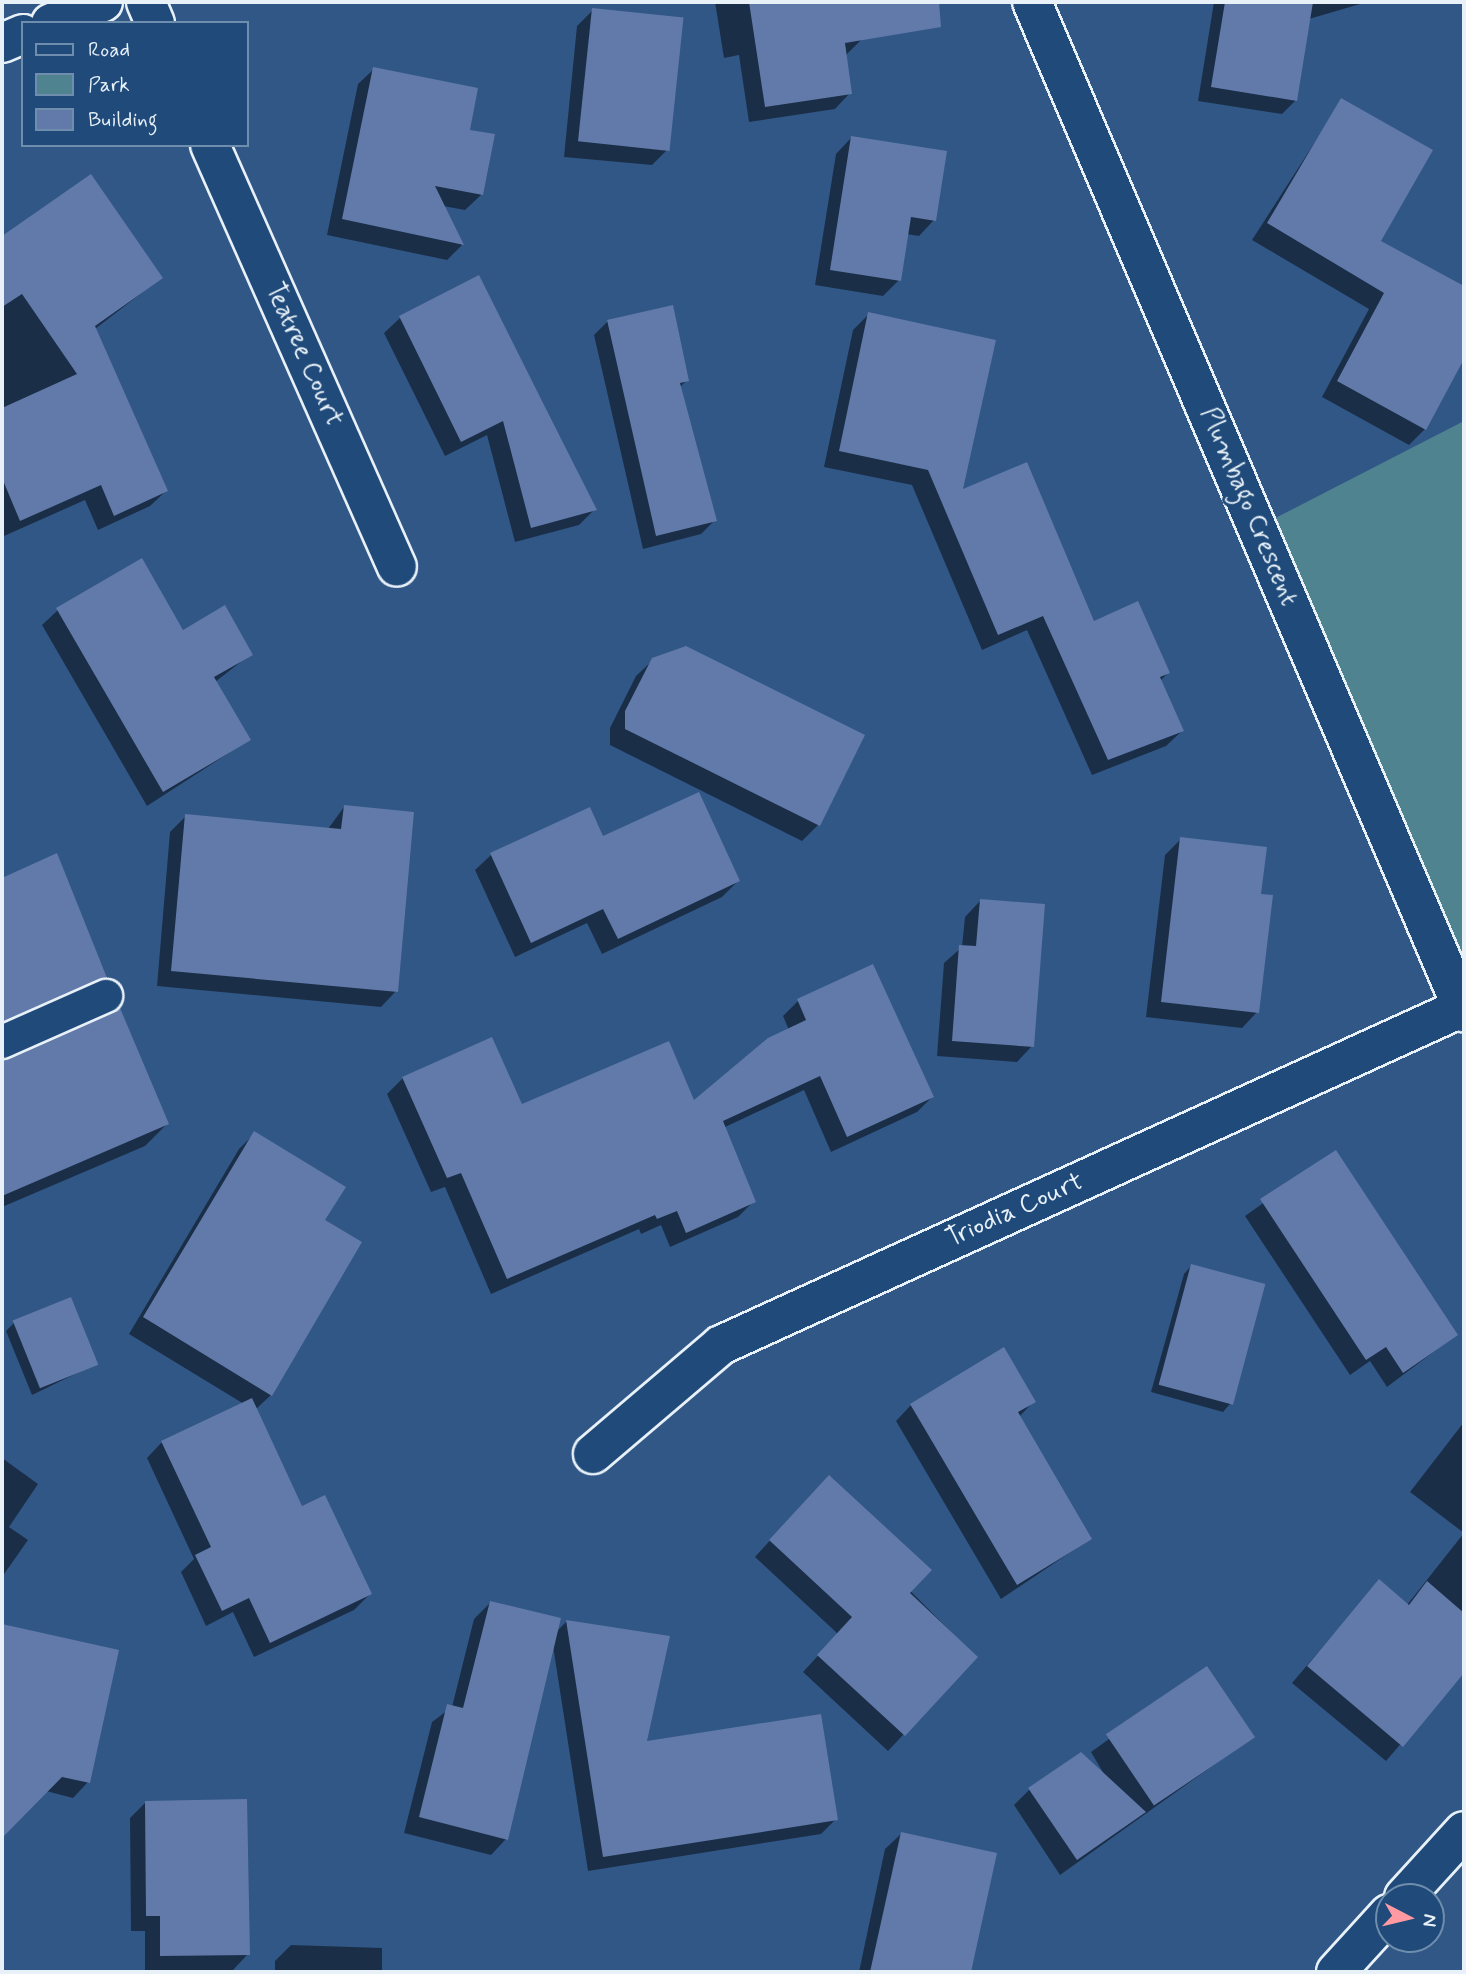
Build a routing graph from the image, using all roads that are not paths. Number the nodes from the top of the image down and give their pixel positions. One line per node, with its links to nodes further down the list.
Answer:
1 (103, 2): 4 (street)
2 (146, 2): 5 (street)
3 (1032, 2): 11 (street, Plumbago Crescent)
4 (56, 21)
5 (154, 21)
6 (21, 35): 7 (street)
7 (2, 43)
8 (211, 147): 9 (street, Teatree Court)
9 (397, 566)
10 (106, 996): 12 (lane)
11 (1463, 1010): 13 (street, Triodia Court)
12 (2, 1042)
13 (593, 1454)
14 (1464, 1831): 15 (street)
15 (1417, 1883)
16 (1375, 1929): 17 (street)
17 (1336, 1972)

